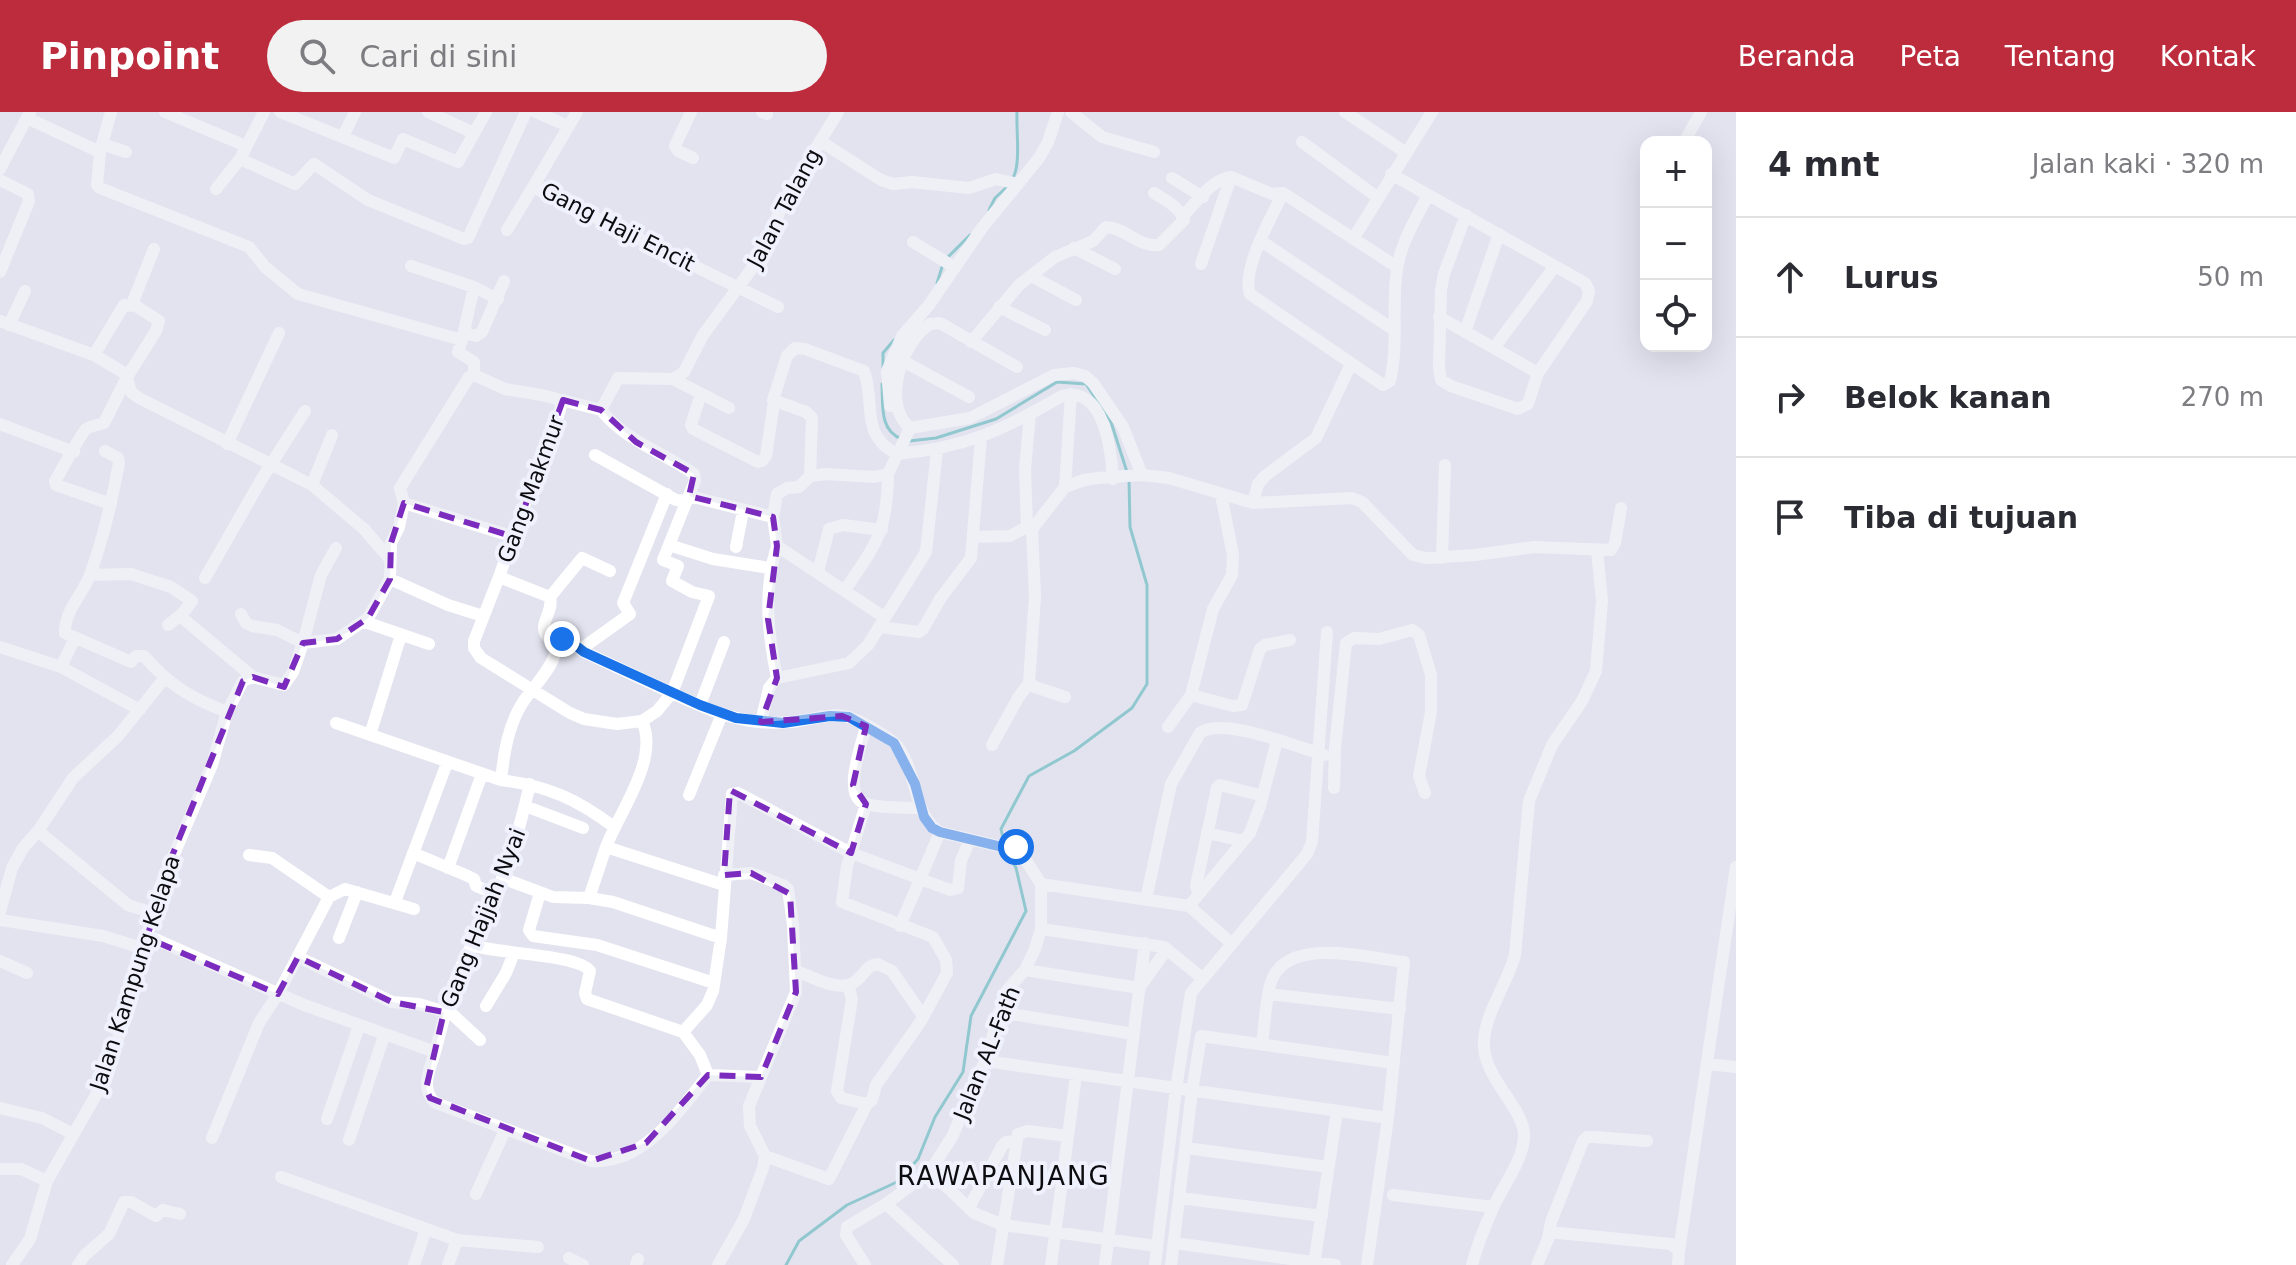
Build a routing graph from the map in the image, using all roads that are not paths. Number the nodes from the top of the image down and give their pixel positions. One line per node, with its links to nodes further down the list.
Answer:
1 (111, 112): 27 (street)
2 (165, 112): 26 (street)
3 (264, 112): 26 (street)
4 (280, 112): 22 (street)
5 (355, 112): 22 (street)
6 (428, 112): 21 (street)
7 (486, 112): 21 (street)
8 (526, 112): 32 (street)
9 (577, 112): 20 (street, Gang Haji Encit)
10 (691, 112): 31 (street)
11 (838, 112): 24 (street, Jalan Talang)
12 (1058, 112): 38 (street)
13 (1071, 112): 29 (street)
14 (1345, 112): 19 (street)
15 (1432, 112): 30 (street)
16 (1701, 112): 23 (street)
17 (545, 114): 20 (street)
18 (28, 115): 27 (street); 33 (street)
19 (1364, 117): 30 (street)
20 (568, 126): 39 (street, Gang Haji Encit)
21 (474, 133): 22 (street)
22 (343, 136)
23 (1687, 136)
24 (820, 141): 38 (street); 65 (street, Jalan Talang)
25 (1302, 142): 45 (street)
26 (246, 146): 32 (street)
27 (101, 148): 28 (street); 78 (street)
28 (126, 152)
29 (1154, 152)
30 (1405, 152): 34 (street)
31 (693, 158)
32 (240, 159): 40 (street)
33 (0, 169)
34 (1391, 174): 43 (street); 45 (street)
35 (1231, 177): 42 (street); 44 (street); 55 (street)
36 (1172, 178): 44 (street)
37 (0, 180): 61 (street)
38 (1013, 182): 56 (street)
39 (533, 187): 48 (street); 65 (street, Gang Haji Encit)
40 (216, 189)
41 (1154, 193): 47 (street)
42 (1283, 193): 50 (street); 51 (street)
43 (1428, 195): 46 (street); 59 (street)
44 (1203, 197): 47 (street)
45 (1377, 197): 50 (street)
46 (1466, 215): 49 (street); 72 (street)
47 (1183, 216): 53 (street)
48 (507, 230)
49 (1499, 234): 58 (street); 76 (street)
50 (1353, 239): 59 (street)
51 (1261, 241): 75 (street); 83 (street)
52 (913, 242): 56 (street)
53 (1074, 248): 60 (street); 62 (street)
54 (154, 249): 69 (street)
55 (1201, 264)
56 (951, 265): 99 (street)
57 (411, 266): 64 (street)
58 (1555, 266): 80 (street); 85 (street)
59 (1397, 267): 75 (street)
60 (1115, 269)
61 (0, 272)
62 (1031, 276): 68 (street); 71 (street)
63 (504, 281): 67 (street)
64 (474, 287): 67 (street); 78 (street)
65 (739, 287): 70 (street, Gang Haji Encit); 88 (street, Jalan Talang)
66 (25, 291): 73 (street)
67 (498, 299): 78 (street)
68 (1076, 300)
69 (132, 304): 81 (street); 87 (street)
70 (778, 307)
71 (999, 307): 74 (street); 79 (street)
72 (1439, 317): 76 (street); 85 (street)
73 (4, 323): 81 (street)
74 (1045, 330)
75 (1394, 330): 83 (street)
76 (1465, 332): 80 (street)
77 (279, 333): 102 (street)
78 (463, 336): 86 (street)
79 (971, 342): 82 (street); 84 (street)
80 (1494, 348): 85 (street)
81 (94, 355): 87 (street)
82 (903, 361): 91 (street); 99 (street)
83 (1351, 364): 120 (street)
84 (1017, 367)
85 (1538, 373)
86 (474, 375): 92 (street); 119 (street)
87 (127, 377): 102 (street); 105 (street)
88 (673, 379): 89 (street); 95 (street)
89 (701, 394): 93 (street); 94 (street)
90 (1071, 394): 97 (street); 113 (street); 115 (street)
91 (969, 397)
92 (563, 400): 95 (street); 127 (street, Gang Makmur)
93 (774, 402): 106 (street); 112 (street)
94 (729, 408)
95 (601, 410): 118 (street)
96 (305, 411): 109 (street)
97 (1030, 414): 101 (street); 125 (street)
98 (0, 424): 105 (street)
99 (907, 428): 106 (street); 111 (street)
100 (332, 435): 114 (street)
101 (981, 438): 103 (street); 128 (street)
102 (227, 444): 109 (street)
103 (937, 450): 106 (street); 149 (street)
104 (105, 451): 121 (street)
105 (74, 452): 121 (street)
106 (898, 452): 110 (street)
107 (595, 455): 116 (street)
108 (1445, 465): 135 (street)
109 (271, 467): 114 (street); 141 (street)
110 (888, 474): 112 (street); 126 (street)
111 (1139, 475): 113 (street); 117 (street)
112 (810, 476): 124 (street)
113 (1118, 478): 115 (street)
114 (312, 485): 134 (street)
115 (1065, 487): 125 (street)
116 (667, 494): 118 (street); 160 (street)
117 (1221, 495): 120 (street); 168 (street)
118 (688, 498): 123 (street); 130 (street)
119 (404, 503): 127 (street); 134 (street)
120 (1253, 503): 135 (street)
121 (111, 504): 139 (street)
122 (1621, 508): 133 (street)
123 (743, 511): 124 (street); 129 (street)
124 (773, 517): 131 (street)
125 (1030, 528): 128 (street); 165 (street)
126 (882, 530): 138 (street); 143 (street)
127 (514, 537): 140 (street, Gang Makmur)
128 (973, 537): 149 (street)
129 (737, 544)
130 (669, 545): 136 (street); 167 (street)
131 (777, 546): 136 (street); 138 (street)
132 (336, 548): 156 (street)
133 (1597, 550): 135 (street); 290 (street)
134 (389, 558): 142 (street)
135 (1442, 558)
136 (770, 568): 163 (street)
137 (610, 571): 144 (street)
138 (818, 572): 143 (street)
139 (90, 575): 146 (street); 153 (street)
140 (499, 577): 144 (street); 147 (street, Gang Makmur)
141 (205, 578)
142 (390, 579): 147 (street); 148 (street)
143 (845, 590): 149 (street)
144 (550, 597): 157 (street)
145 (241, 614): 156 (street)
146 (180, 616): 150 (street); 162 (street)
147 (483, 616): 166 (street, Gang Makmur)
148 (365, 622): 152 (street); 156 (street)
149 (881, 622): 163 (street)
150 (168, 625)
151 (1327, 632): 182 (street)
152 (401, 635): 158 (street); 179 (street)
153 (75, 638): 161 (street); 164 (street)
154 (1290, 640): 168 (street)
155 (724, 642): 170 (street)
156 (303, 643): 162 (street)
157 (554, 643): 160 (street); 166 (street)
158 (429, 644)
159 (0, 647): 161 (street)
160 (581, 649): 167 (street)
161 (61, 667): 171 (street)
162 (253, 677): 172 (street, Jalan Kampung Kelapa)
163 (777, 678): 175 (street)
164 (164, 679): 171 (street); 172 (street)
165 (1029, 683): 169 (street); 181 (street)
166 (533, 688): 174 (street); 185 (street)
167 (672, 693): 170 (street); 174 (street)
168 (1191, 695): 178 (street)
169 (1065, 697)
170 (700, 705): 173 (street)
171 (140, 710): 196 (street)
172 (227, 712): 222 (street, Jalan Kampung Kelapa)
173 (722, 714): 175 (street); 189 (street)
174 (642, 721): 194 (street)
175 (761, 722): 177 (street)
176 (336, 723): 179 (street)
177 (866, 726): 191 (street); 193 (street)
178 (1168, 727)
179 (370, 735): 183 (street)
180 (1277, 741): 182 (street); 190 (street); 217 (street)
181 (992, 745)
182 (1326, 755): 187 (street); 188 (street); 230 (street)
183 (447, 763): 184 (street); 202 (street)
184 (482, 774): 185 (street); 206 (street)
185 (501, 780): 186 (street)
186 (530, 784): 192 (street, Gang Hajjah Nyai); 194 (street)
187 (1334, 788)
188 (1425, 793)
189 (689, 795)
190 (1263, 796): 198 (street); 200 (street)
191 (866, 804): 193 (street); 203 (street)
192 (525, 806): 195 (street); 207 (street, Gang Hajjah Nyai)
193 (921, 808): 197 (street)
194 (614, 827): 201 (street)
195 (583, 828)
196 (38, 831): 221 (street); 222 (street)
197 (940, 832): 199 (street); 208 (street)
198 (1207, 833): 200 (street); 212 (street)
199 (970, 839): 208 (street); 210 (street)
200 (1243, 841): 212 (street)
201 (606, 847): 209 (street); 216 (street)
202 (413, 853): 206 (street); 218 (street)
203 (851, 853): 208 (street); 209 (street); 224 (street)
204 (249, 855): 215 (street)
205 (1736, 867): 259 (street)
206 (448, 868): 214 (street)
207 (502, 878): 213 (street); 214 (street, Gang Hajjah Nyai)
208 (921, 879): 224 (street)
209 (724, 880): 227 (street); 237 (street)
210 (1041, 884): 217 (street); 225 (street, Jalan AL-Fath)
211 (357, 892): 215 (street); 218 (street); 226 (street)
212 (1198, 892): 219 (street)
213 (540, 893): 216 (street); 240 (street)
214 (496, 894): 231 (street, Gang Hajjah Nyai)
215 (329, 897): 234 (street)
216 (589, 898): 227 (street)
217 (1146, 899): 219 (street)
218 (395, 902): 220 (street)
219 (1189, 906): 230 (street)
220 (414, 909)
221 (0, 912)
222 (153, 913): 228 (street, Jalan Kampung Kelapa)
223 (0, 920): 228 (street)
224 (900, 926): 249 (street)
225 (1041, 929): 229 (street); 236 (street, Jalan AL-Fath)
226 (339, 938)
227 (721, 938): 240 (street)
228 (146, 943): 243 (street); 272 (street, Jalan Kampung Kelapa)
229 (1145, 943): 232 (street); 242 (street)
230 (1231, 943): 239 (street)
231 (471, 945): 233 (street); 247 (street, Gang Hajjah Nyai)
232 (1167, 949): 239 (street); 242 (street)
233 (514, 953): 245 (street); 251 (street)
234 (298, 957): 243 (street); 247 (street)
235 (0, 961): 238 (street)
236 (1025, 970): 242 (street); 248 (street, Jalan AL-Fath)
237 (796, 971): 241 (street); 263 (street)
238 (27, 973)
239 (1202, 978): 265 (street)
240 (714, 983): 251 (street)
241 (848, 985): 249 (street); 266 (street)
242 (1139, 988): 252 (street)
243 (278, 994): 250 (street); 274 (street)
244 (1268, 994): 246 (street); 246 (street); 255 (street)
245 (486, 1006)
246 (1400, 1009): 258 (street)
247 (445, 1011): 254 (street); 256 (street, Gang Hajjah Nyai)
248 (999, 1012): 252 (street); 257 (street, Jalan AL-Fath)
249 (923, 1016): 266 (street)
250 (359, 1026): 253 (street); 270 (street)
251 (683, 1032): 261 (street)
252 (1134, 1034): 264 (street)
253 (384, 1036): 256 (street); 275 (street)
254 (480, 1040)
255 (1262, 1044): 258 (street); 265 (street)
256 (435, 1052): 271 (street, Gang Hajjah Nyai)
257 (985, 1061): 262 (street); 282 (street, Jalan AL-Fath)
258 (1394, 1063): 269 (street)
259 (1707, 1064): 260 (street); 302 (street)
260 (1736, 1067)
261 (708, 1075): 263 (street); 271 (street)
262 (1076, 1075): 264 (street); 273 (street)
263 (761, 1077): 279 (street)
264 (1128, 1081): 265 (street); 297 (street)
265 (1184, 1090): 268 (street); 278 (street); 300 (street)
266 (867, 1104): 279 (street)
267 (0, 1108): 272 (street)
268 (1337, 1111): 269 (street); 280 (street)
269 (1388, 1118): 319 (street)
270 (327, 1119)
271 (505, 1130): 285 (street)
272 (73, 1134): 284 (street, Jalan Kampung Kelapa)
273 (1067, 1136): 276 (street); 295 (street)
274 (212, 1138)
275 (349, 1140)
276 (1017, 1141): 289 (street); 293 (street)
277 (1647, 1141): 296 (street)
278 (1186, 1148): 280 (street); 287 (street)
279 (765, 1156): 311 (street)
280 (1328, 1167): 292 (street)
281 (0, 1169): 284 (street)
282 (930, 1171): 288 (street, Jalan AL-Fath); 289 (street)
283 (281, 1177): 294 (street)
284 (47, 1181): 306 (street, Jalan Kampung Kelapa)
285 (476, 1194)
286 (1393, 1195): 290 (street)
287 (1180, 1198): 292 (street); 299 (street)
288 (886, 1204): 305 (street, Jalan AL-Fath); 312 (street)
289 (970, 1206): 293 (street)
290 (1493, 1207): 320 (street)
291 (180, 1214): 307 (street)
292 (1322, 1216): 304 (street)
293 (1003, 1225): 295 (street); 313 (street)
294 (426, 1229): 298 (street); 308 (street)
295 (1056, 1231): 297 (street); 314 (street)
296 (1549, 1232): 302 (street); 321 (street)
297 (1108, 1239): 300 (street); 315 (street)
298 (457, 1240): 301 (street); 309 (street)
299 (1174, 1243): 304 (street); 317 (street)
300 (1156, 1246): 316 (street)
301 (538, 1247)
302 (1679, 1251): 322 (street)
303 (569, 1258): 310 (street)
304 (1315, 1263): 318 (street)
305 (861, 1264)
306 (12, 1265)
307 (78, 1265)
308 (414, 1265)
309 (448, 1265)
310 (583, 1265)
311 (718, 1265)
312 (953, 1265)
313 (997, 1265)
314 (1051, 1265)
315 (1105, 1265)
316 (1155, 1265)
317 (1171, 1265)
318 (1335, 1265)
319 (1367, 1265)
320 (1472, 1265)
321 (1537, 1265)
322 (1678, 1265)

